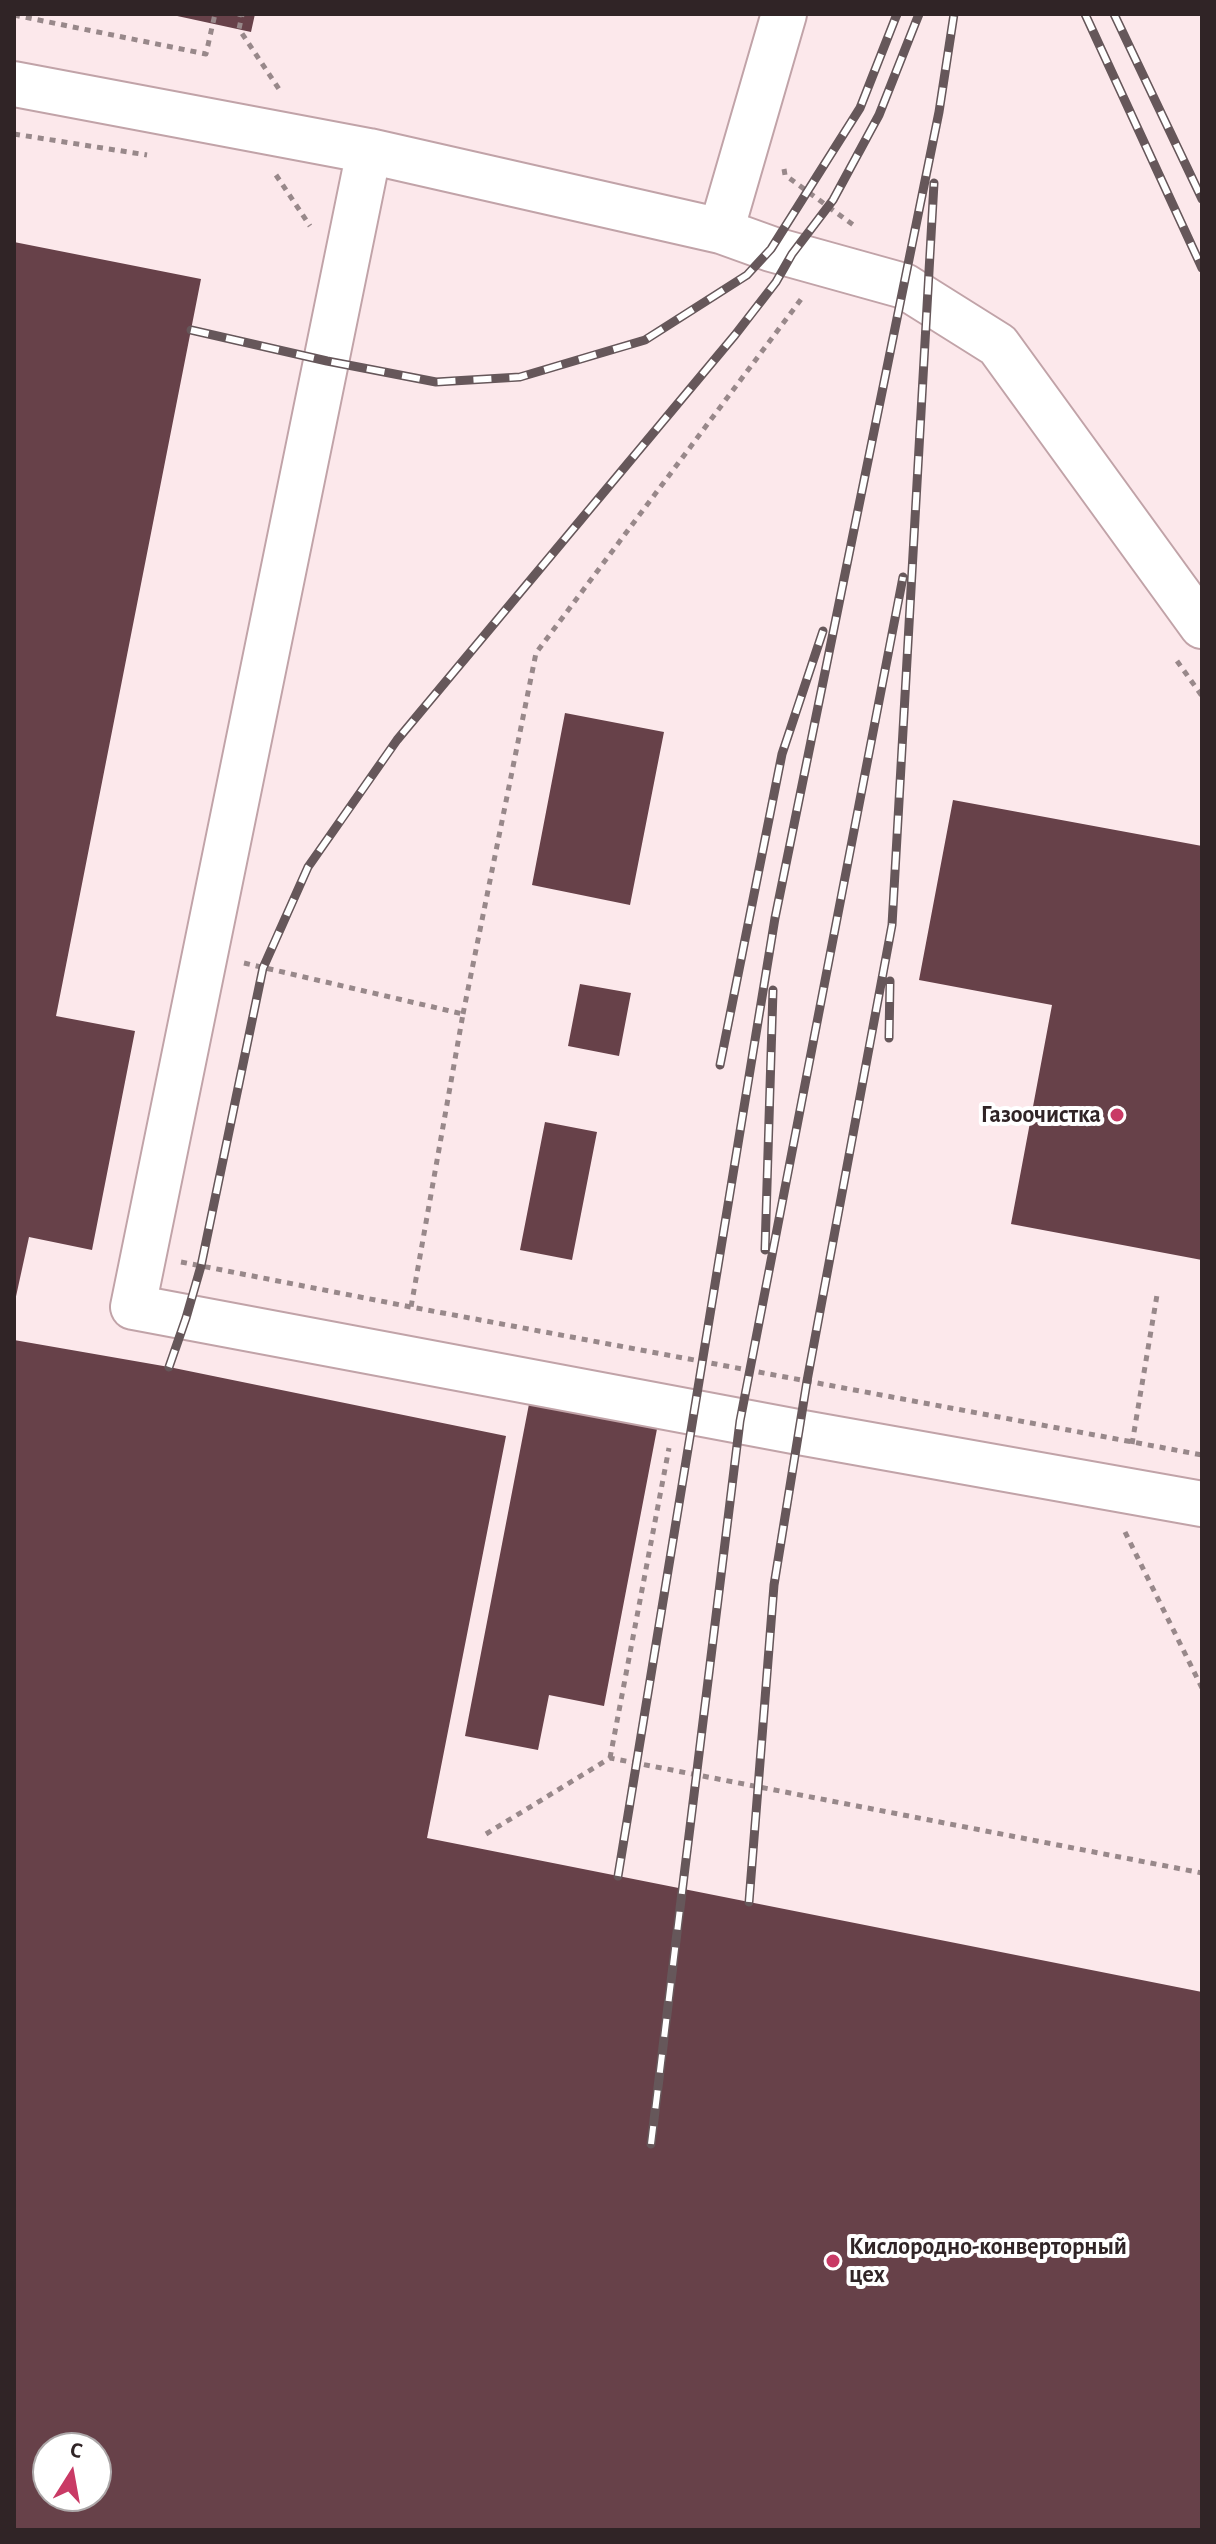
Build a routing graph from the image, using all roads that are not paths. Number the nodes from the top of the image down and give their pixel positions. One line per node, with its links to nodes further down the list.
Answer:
1 (784, 14): 4 (lane)
2 (14, 84): 3 (lane)
3 (369, 151): 4 (lane); 6 (lane)
4 (721, 231): 5 (lane)
5 (1188, 642)
6 (1202, 1504)

